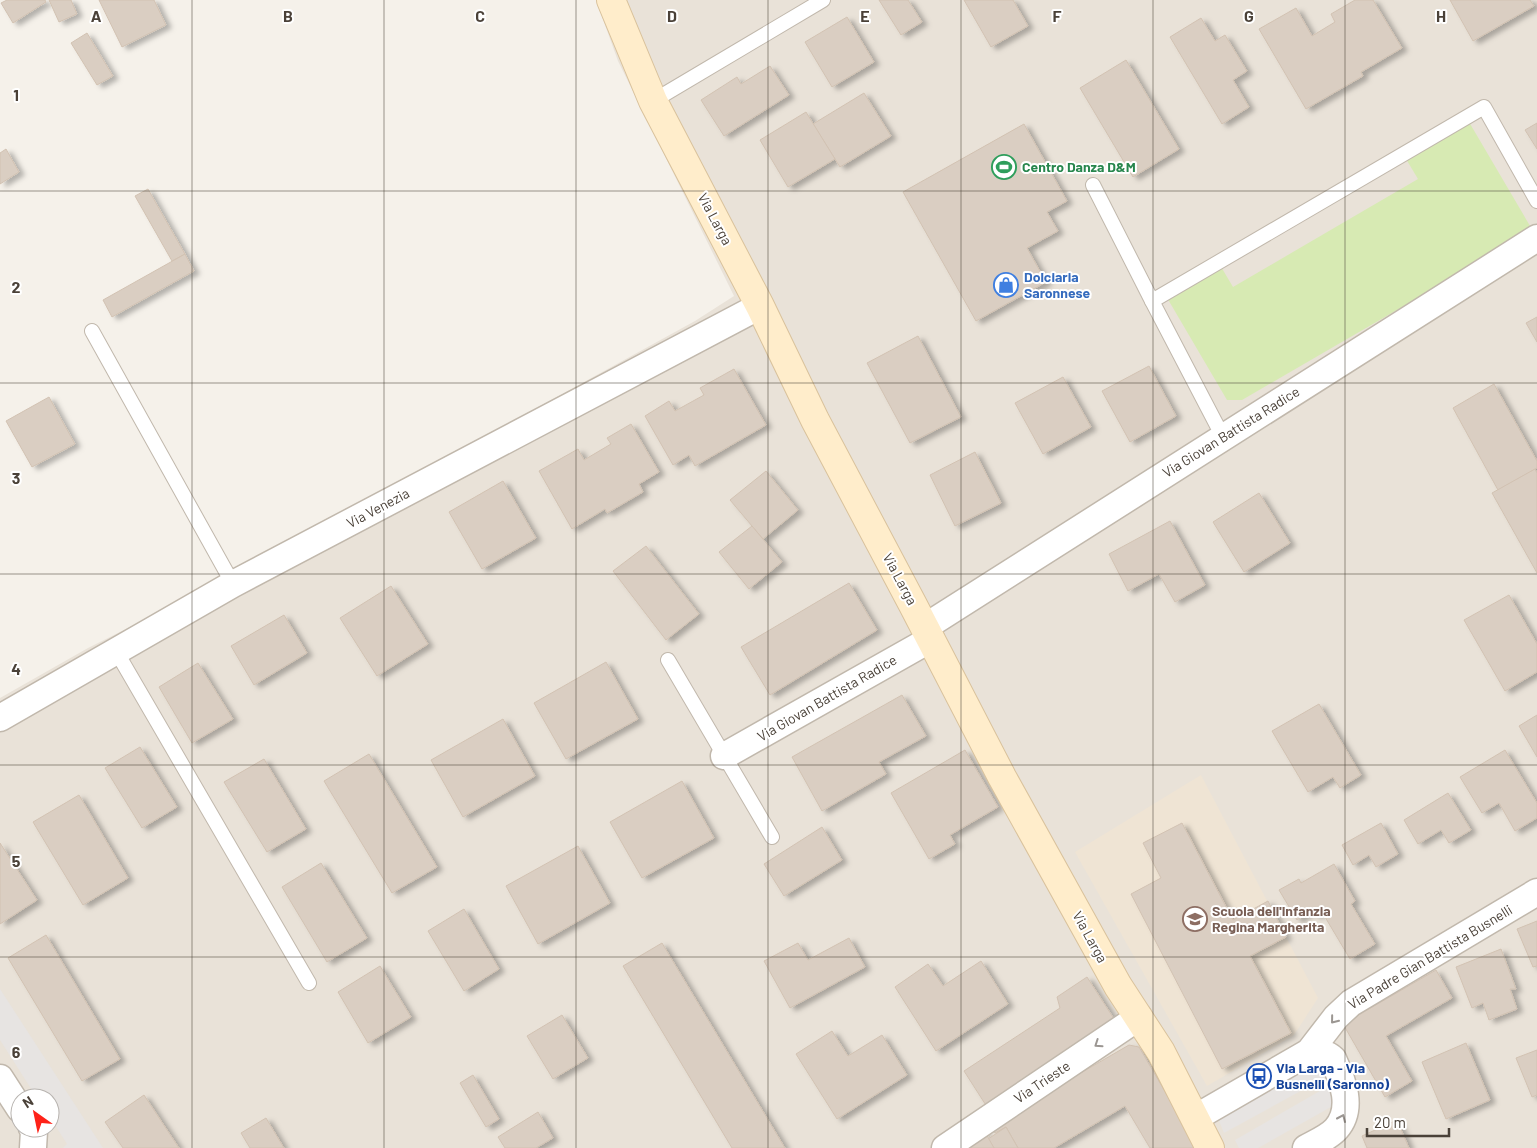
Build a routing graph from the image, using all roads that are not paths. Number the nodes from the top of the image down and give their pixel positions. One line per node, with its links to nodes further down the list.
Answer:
1 (610, 0): 3 (street, Via Larga)
2 (823, 0): 3 (lane)
3 (653, 101): 8 (street, Via Larga)
4 (1093, 185): 7 (lane)
5 (1537, 202): 7 (lane)
6 (1537, 238): 10 (street, Via Giovan Battista Radice)
7 (1152, 301): 10 (lane)
8 (760, 306): 11 (street, Via Venezia); 12 (street, Via Larga)
9 (92, 331): 11 (lane)
10 (1223, 437): 12 (street, Via Giovan Battista Radice)
11 (233, 584): 13 (street, Via Venezia)
12 (928, 633): 16 (street, Via Giovan Battista Radice); 20 (street, Via Larga)
13 (116, 651): 15 (street, Via Venezia); 19 (lane)
14 (668, 660): 16 (lane)
15 (0, 718)
16 (724, 756): 17 (lane)
17 (772, 837)
18 (1537, 892): 21 (street, Via Padre Gian Battista Busnelli, one-way to 21)
19 (309, 983)
20 (1139, 1017): 24 (street, Via Larga); 25 (street, Via Trieste, one-way to 25)
21 (1309, 1052): 24 (street, Via Padre Gian Battista Busnelli); 27 (street, one-way to 21)
22 (0, 1078): 23 (street)
23 (10, 1094)
24 (1195, 1118): 26 (street, Via Larga)
25 (945, 1148)
26 (1210, 1148)
27 (1306, 1148)

